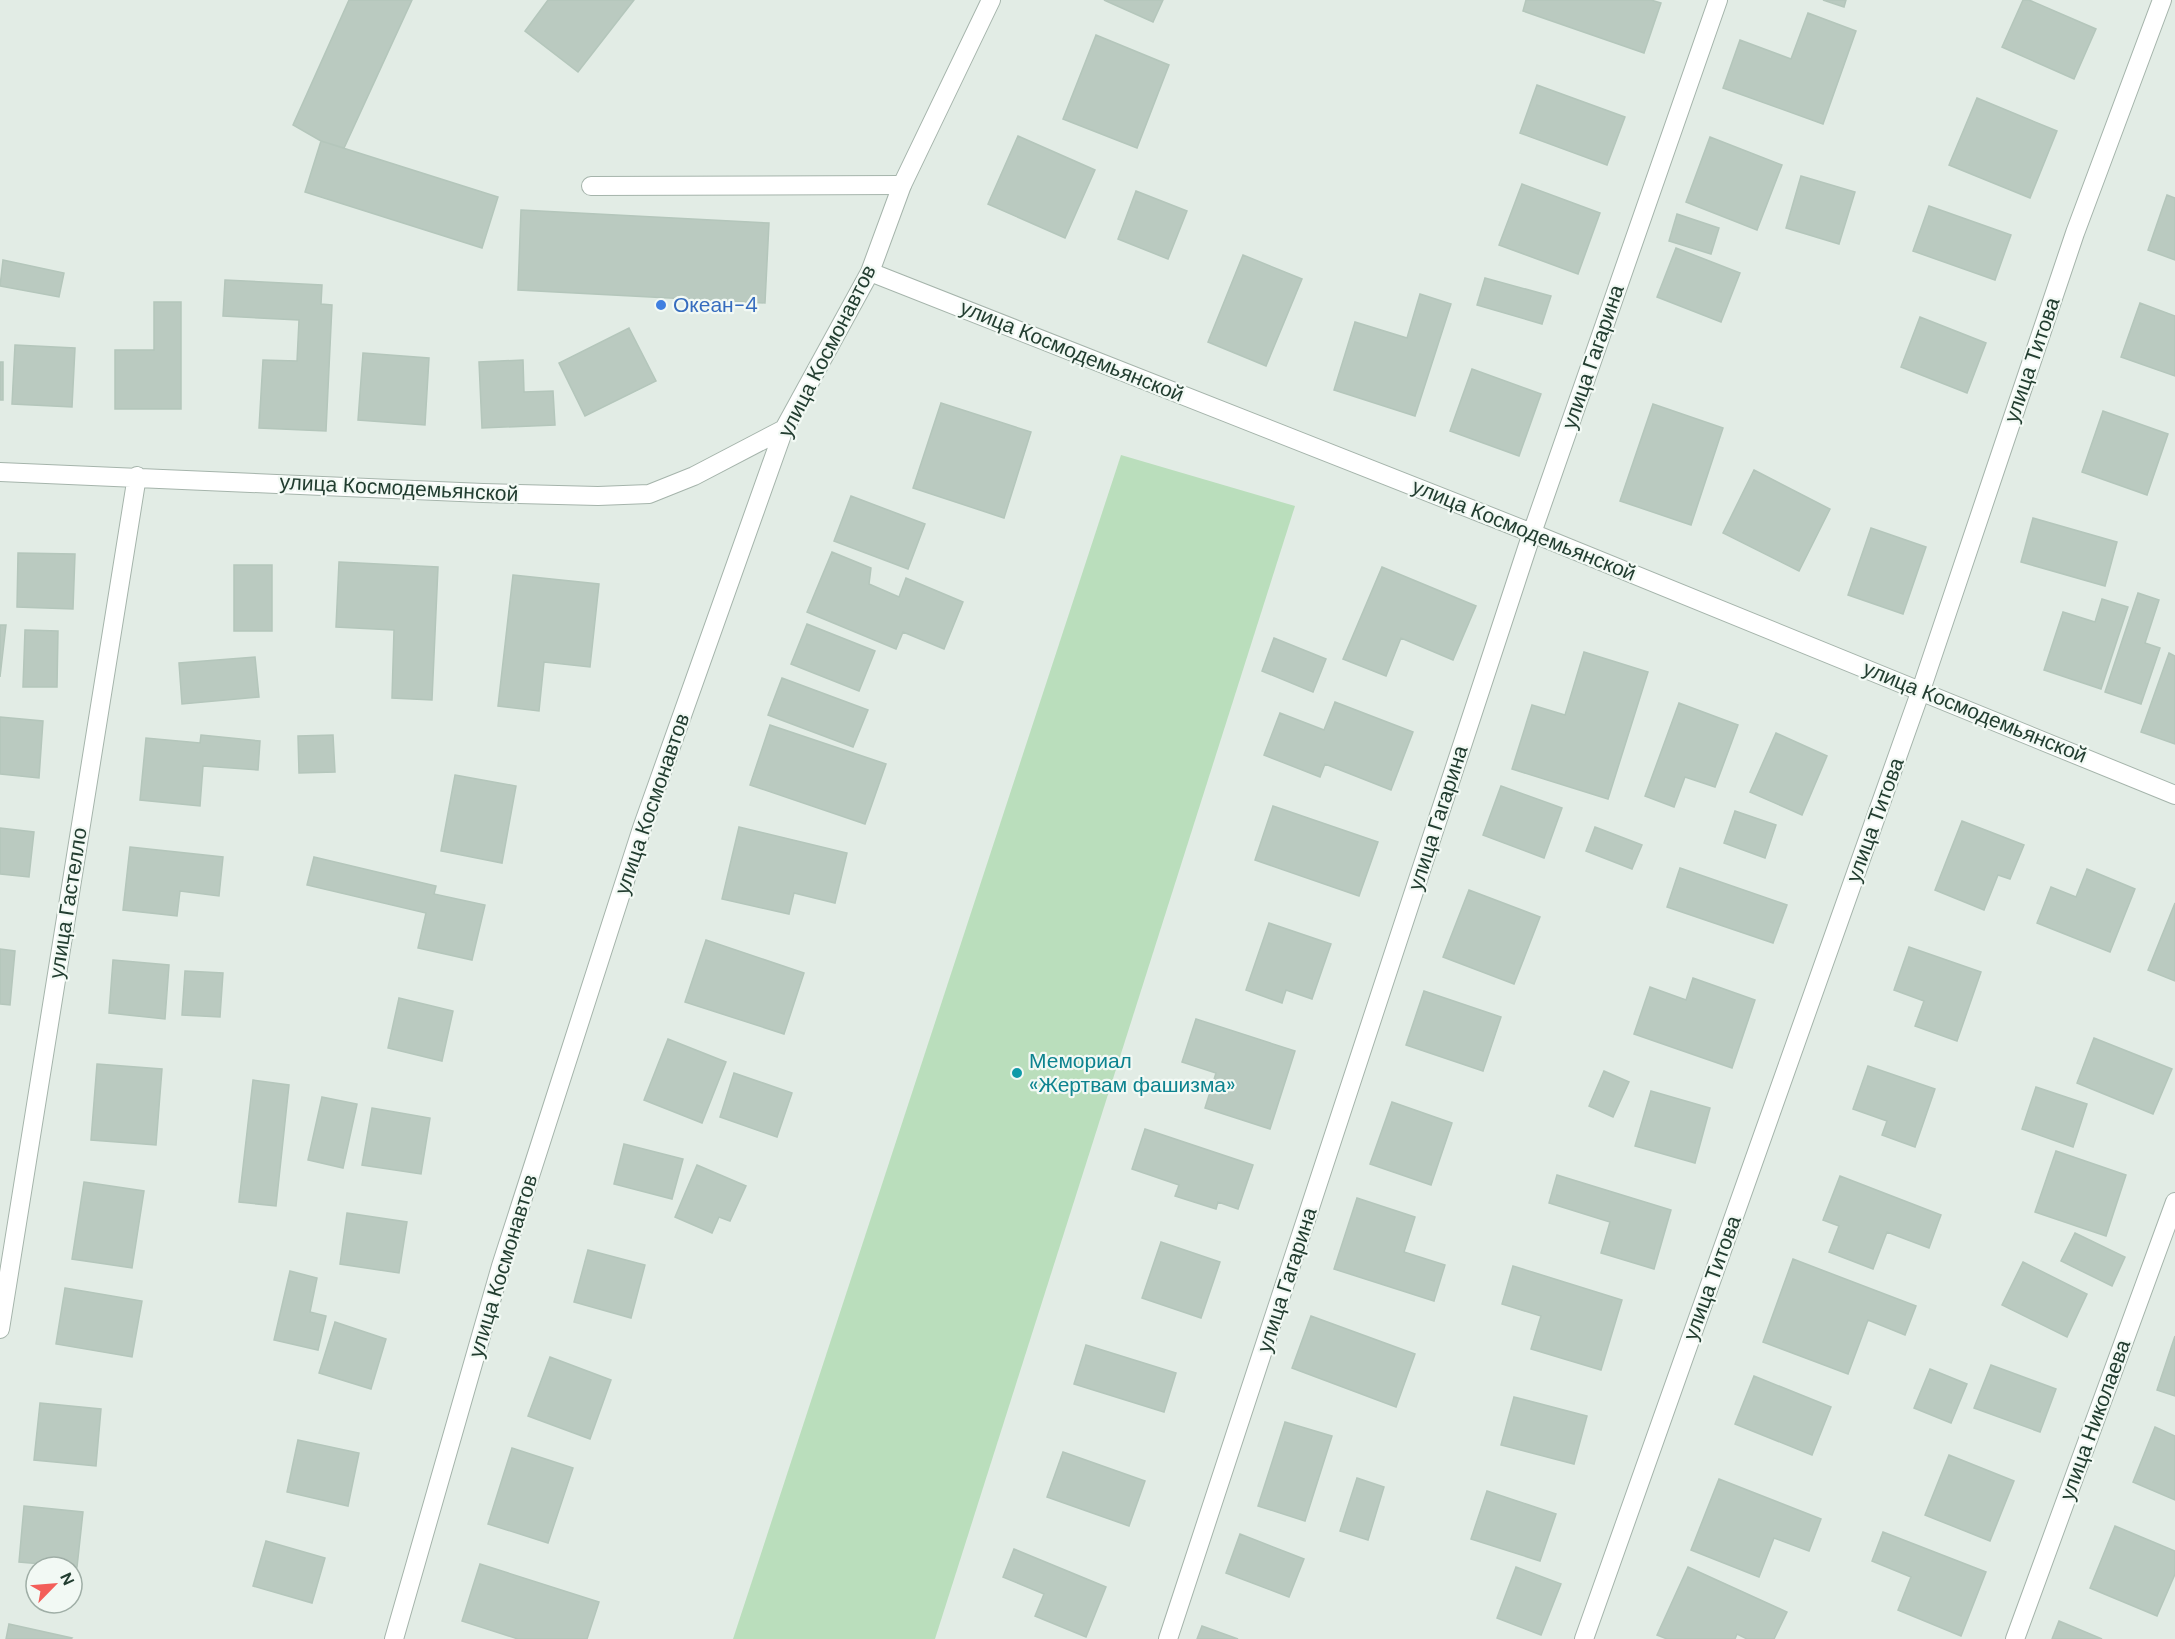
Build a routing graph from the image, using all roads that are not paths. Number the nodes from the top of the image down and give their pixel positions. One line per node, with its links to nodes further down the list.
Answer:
1 (991, 0): 4 (street, улица Космонавтов)
2 (1718, 0): 10 (street, улица Гагарина)
3 (2162, 0): 11 (street, улица Титова)
4 (902, 185): 5 (street); 6 (street, улица Космонавтов)
5 (591, 186)
6 (870, 272): 7 (street, улица Космонавтов); 10 (street, улица Космодемьянской)
7 (784, 429): 9 (street, улица Космодемьянской); 15 (street, улица Космонавтов)
8 (0, 472): 9 (street, улица Космодемьянской)
9 (137, 476): 14 (street, улица Гастелло)
10 (1532, 533): 11 (street, улица Космодемьянской); 16 (street, улица Гагарина)
11 (1921, 690): 12 (street, улица Космодемьянской); 17 (street, улица Титова)
12 (2175, 795)
13 (2175, 1202): 18 (street, улица Николаева)
14 (0, 1329)
15 (394, 1639)
16 (1168, 1639)
17 (1584, 1639)
18 (2015, 1639)

